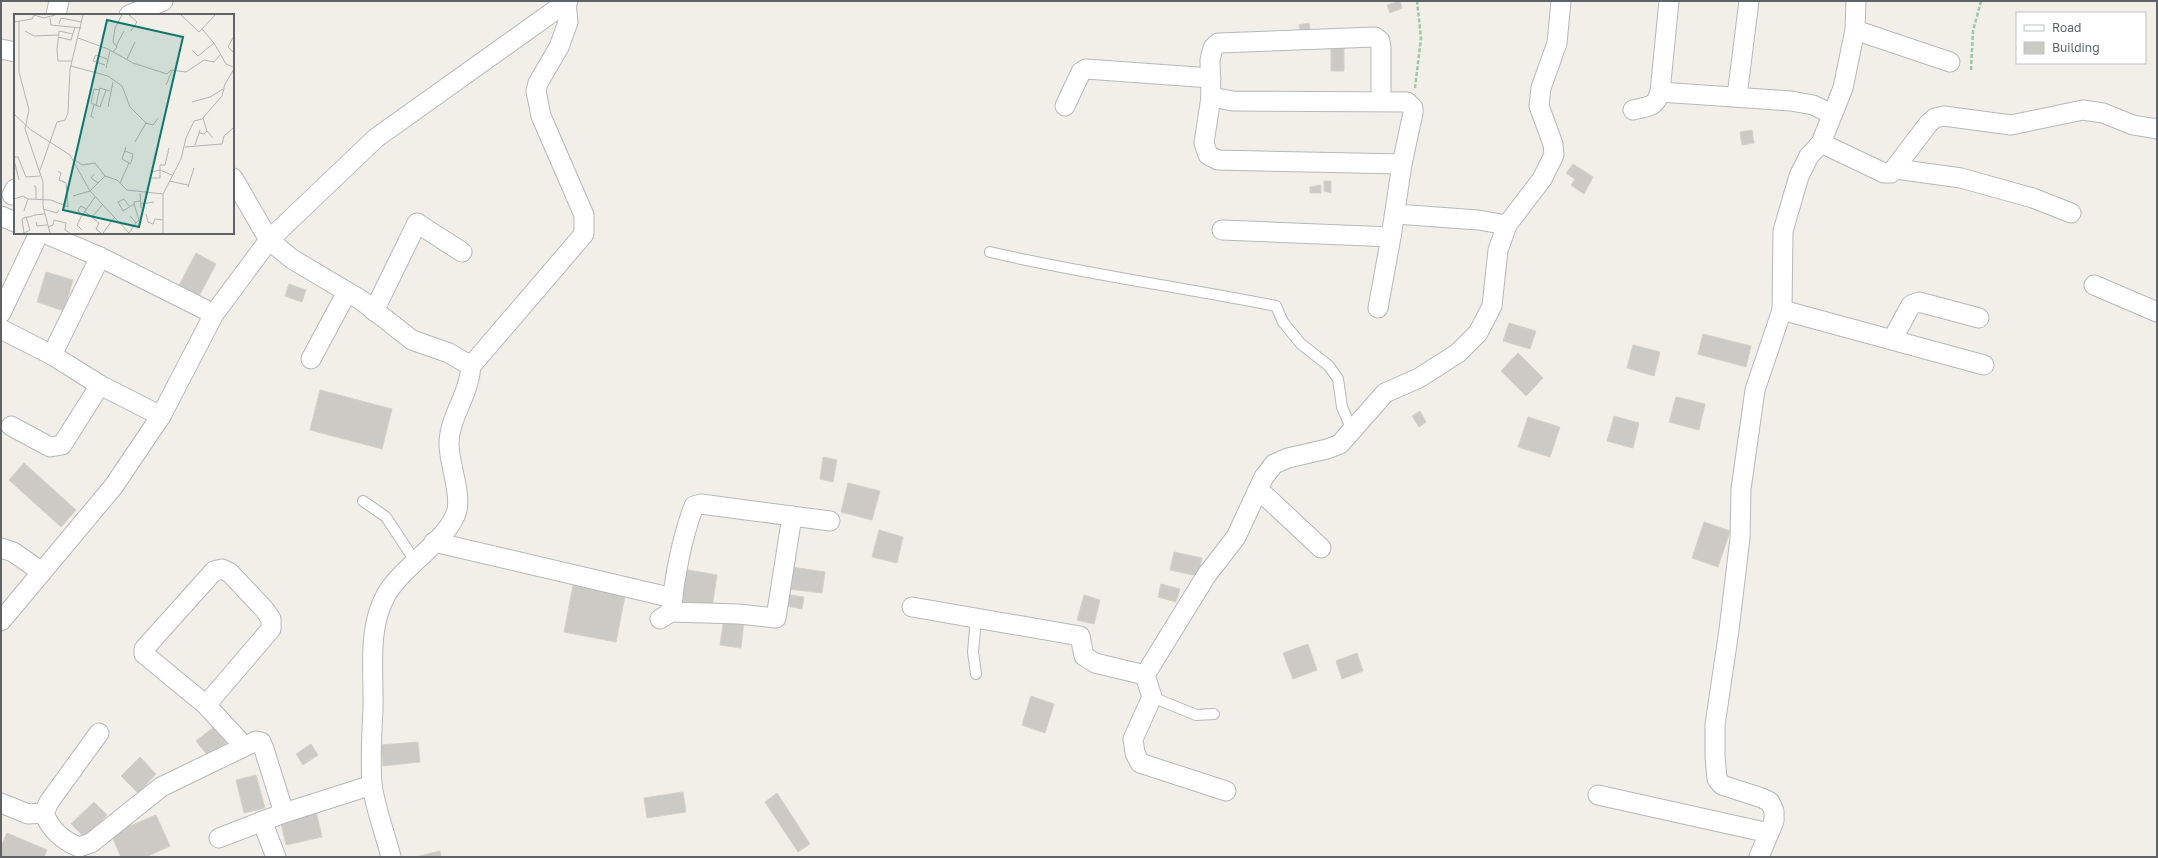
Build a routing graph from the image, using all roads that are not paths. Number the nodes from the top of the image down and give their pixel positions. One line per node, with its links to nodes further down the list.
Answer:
1 (59, 1): 8 (street)
2 (163, 1): 9 (street)
3 (1561, 1): 31 (street)
4 (1669, 1): 15 (street)
5 (1749, 1): 16 (street)
6 (1856, 1): 10 (street)
7 (567, 2): 37 (street); 55 (street)
8 (56, 14)
9 (131, 14)
10 (1855, 30): 13 (street); 21 (street)
11 (1, 49): 12 (street)
12 (14, 52)
13 (1950, 62)
14 (1210, 78): 17 (street); 18 (street); 19 (street)
15 (1660, 92): 16 (street); 20 (street)
16 (1737, 96): 21 (street)
17 (1211, 98): 18 (street); 24 (street)
18 (1382, 101): 24 (street)
19 (1065, 106)
20 (1633, 110)
21 (1832, 114): 23 (street)
22 (2157, 129): 25 (street)
23 (1821, 143): 25 (street); 44 (street)
24 (1402, 164): 28 (street)
25 (1896, 169): 27 (street)
26 (234, 180): 37 (street)
27 (2071, 213)
28 (1396, 214): 31 (street); 35 (street)
29 (1, 216): 30 (street)
30 (14, 222)
31 (1507, 225): 59 (street)
32 (1222, 230): 35 (street)
33 (39, 234): 47 (street)
34 (49, 234): 36 (street)
35 (1391, 237): 43 (street)
36 (70, 238): 40 (street)
37 (269, 240): 42 (street); 48 (street)
38 (462, 252): 45 (street)
39 (990, 252): 59 (lane)
40 (100, 257): 48 (street); 52 (street)
41 (2094, 285): 46 (street)
42 (347, 292): 45 (street); 53 (street)
43 (1378, 308)
44 (1782, 310): 51 (street); 87 (street)
45 (374, 311): 55 (street)
46 (2157, 312)
47 (1, 313)
48 (214, 314): 57 (street)
49 (1979, 318): 51 (street)
50 (1, 329): 52 (street)
51 (1892, 340): 54 (street)
52 (52, 355): 56 (street)
53 (311, 359)
54 (1984, 365)
55 (471, 366): 64 (street)
56 (100, 386): 57 (street); 58 (street)
57 (161, 416): 68 (street)
58 (12, 426)
59 (1352, 430): 60 (street)
60 (1259, 490): 66 (street); 74 (street)
61 (363, 501): 67 (lane)
62 (792, 516): 63 (street); 70 (street); 70 (street)
63 (830, 521)
64 (434, 542): 67 (street); 70 (street)
65 (1, 548): 68 (street)
66 (1321, 548)
67 (416, 561): 80 (street)
68 (42, 572): 72 (street)
69 (912, 607): 71 (street)
70 (668, 610)
71 (976, 618): 73 (lane); 74 (street)
72 (1, 621)
73 (976, 674)
74 (1145, 676): 75 (street)
75 (1152, 697): 77 (lane); 81 (street)
76 (206, 705): 76 (street); 79 (street)
77 (1214, 714)
78 (99, 733): 84 (street)
79 (244, 746): 84 (street); 85 (street)
80 (372, 785): 85 (street); 90 (street)
81 (1226, 791)
82 (1598, 795): 87 (street)
83 (1, 803): 84 (street)
84 (44, 813)
85 (284, 813): 86 (street)
86 (262, 822): 88 (street); 89 (street)
87 (1769, 833): 91 (street)
88 (219, 838)
89 (276, 857)
90 (391, 857)
91 (1760, 857)

